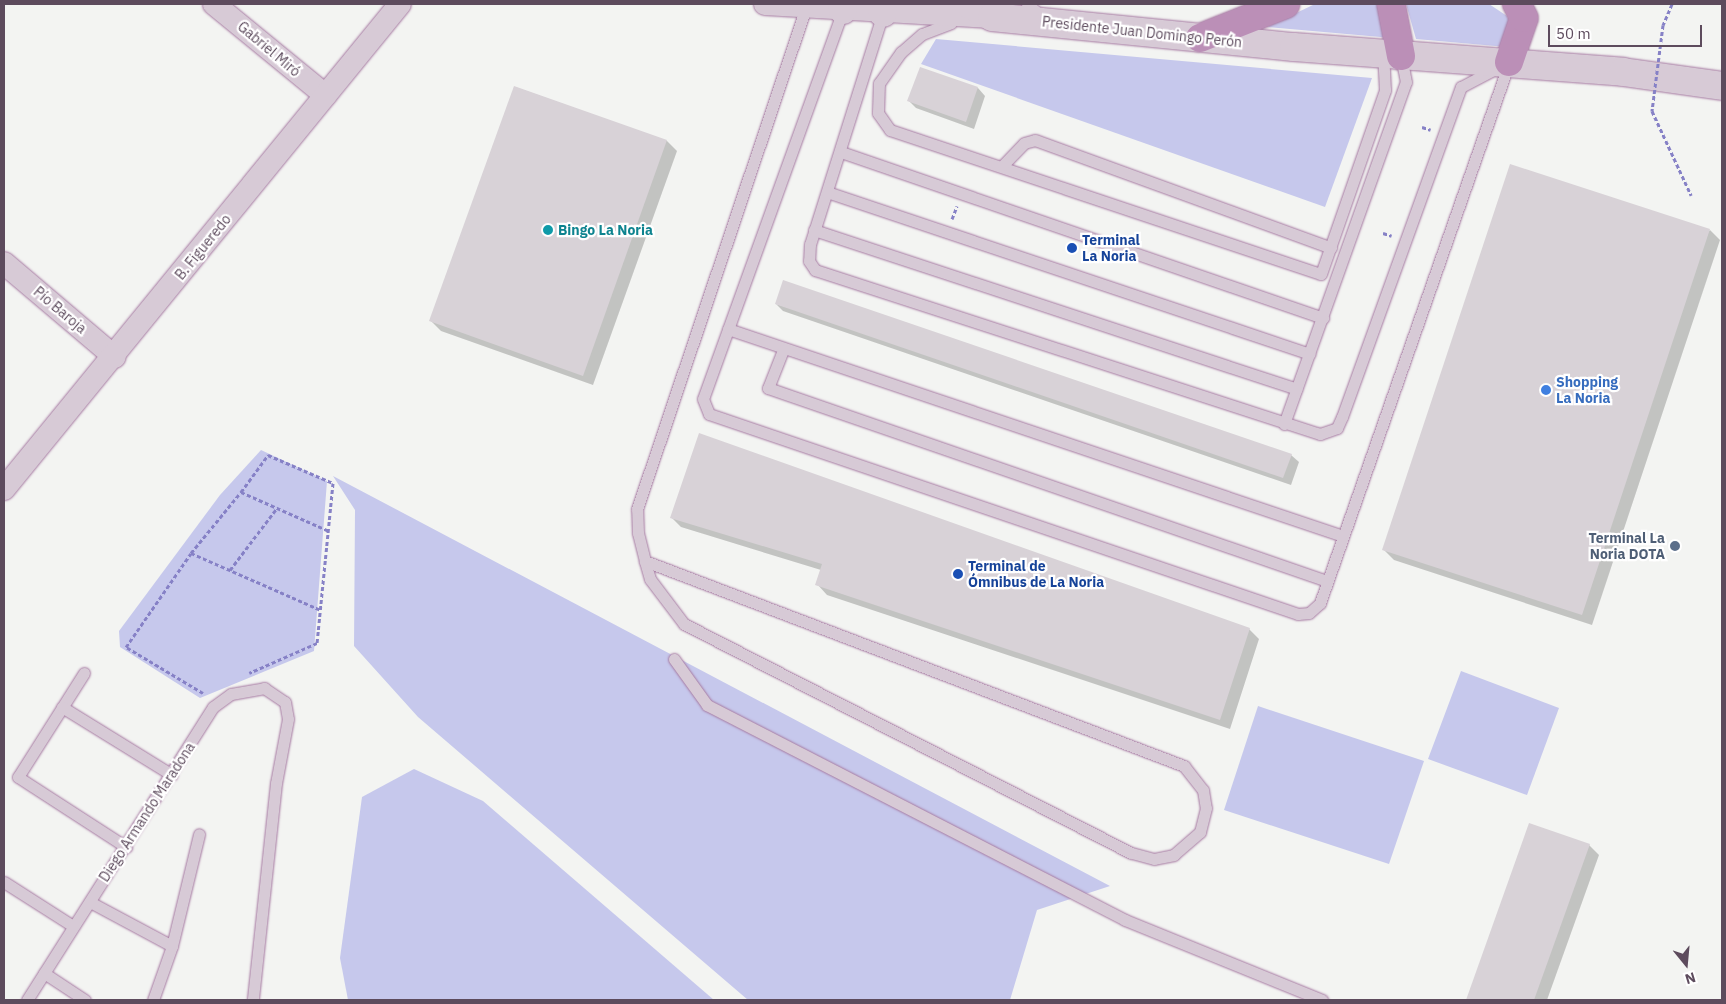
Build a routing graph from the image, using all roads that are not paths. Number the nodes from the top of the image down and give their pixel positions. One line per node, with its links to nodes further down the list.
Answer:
1 (214, 4): 18 (street, Gabriel Miró)
2 (400, 4): 18 (street, B. Figueredo)
3 (765, 4): 9 (street, Presidente Juan Domingo Perón)
4 (968, 4): 12 (street)
5 (1027, 4): 13 (lane)
6 (1286, 4): 14 (highway)
7 (1391, 4): 15 (highway)
8 (1517, 4): 16 (highway)
9 (806, 7): 10 (street, Presidente Juan Domingo Perón); 34 (lane)
10 (842, 7): 11 (street, Presidente Juan Domingo Perón); 26 (lane)
11 (882, 9): 12 (street, Presidente Juan Domingo Perón); 19 (lane)
12 (992, 17): 13 (street, Presidente Juan Domingo Perón); 20 (lane)
13 (1050, 23): 14 (street, Presidente Juan Domingo Perón)
14 (1200, 38): 15 (street, Presidente Juan Domingo Perón)
15 (1392, 56): 16 (street, Presidente Juan Domingo Perón); 23 (lane); 25 (lane)
16 (1509, 62): 17 (street, Presidente Juan Domingo Perón); 31 (lane); 33 (lane)
17 (1722, 86)
18 (324, 95): 29 (street, B. Figueredo)
19 (841, 152): 21 (lane); 25 (lane)
20 (1003, 165): 23 (lane); 23 (lane)
21 (827, 192): 22 (lane); 28 (lane)
22 (814, 230): 30 (lane); 31 (lane)
23 (1331, 248)
24 (4, 263): 29 (street, Pío Baroja)
25 (1323, 318): 28 (lane)
26 (728, 329): 27 (lane); 35 (lane)
27 (783, 350): 33 (lane); 35 (lane)
28 (1310, 354): 30 (lane)
29 (115, 357): 32 (street, B. Figueredo)
30 (1297, 389): 31 (lane)
31 (1284, 424)
32 (4, 489)
33 (1344, 536): 35 (lane)
34 (645, 561): 34 (lane)
35 (1327, 580)
36 (674, 659): 51 (lane)
37 (84, 673): 38 (lane)
38 (62, 707): 39 (lane); 41 (lane)
39 (172, 775): 41 (lane, Diego Armando Maradona); 50 (lane, Diego Armando Maradona)
40 (199, 834): 45 (lane)
41 (126, 847): 43 (lane, Diego Armando Maradona)
42 (4, 882): 44 (lane)
43 (90, 902): 44 (lane, Diego Armando Maradona); 45 (lane)
44 (73, 926): 46 (lane, Diego Armando Maradona)
45 (172, 946): 49 (lane)
46 (44, 973): 47 (lane, Diego Armando Maradona); 48 (lane)
47 (27, 1000)
48 (84, 1000)
49 (153, 1000)
50 (253, 1000)
51 (1322, 1000)

